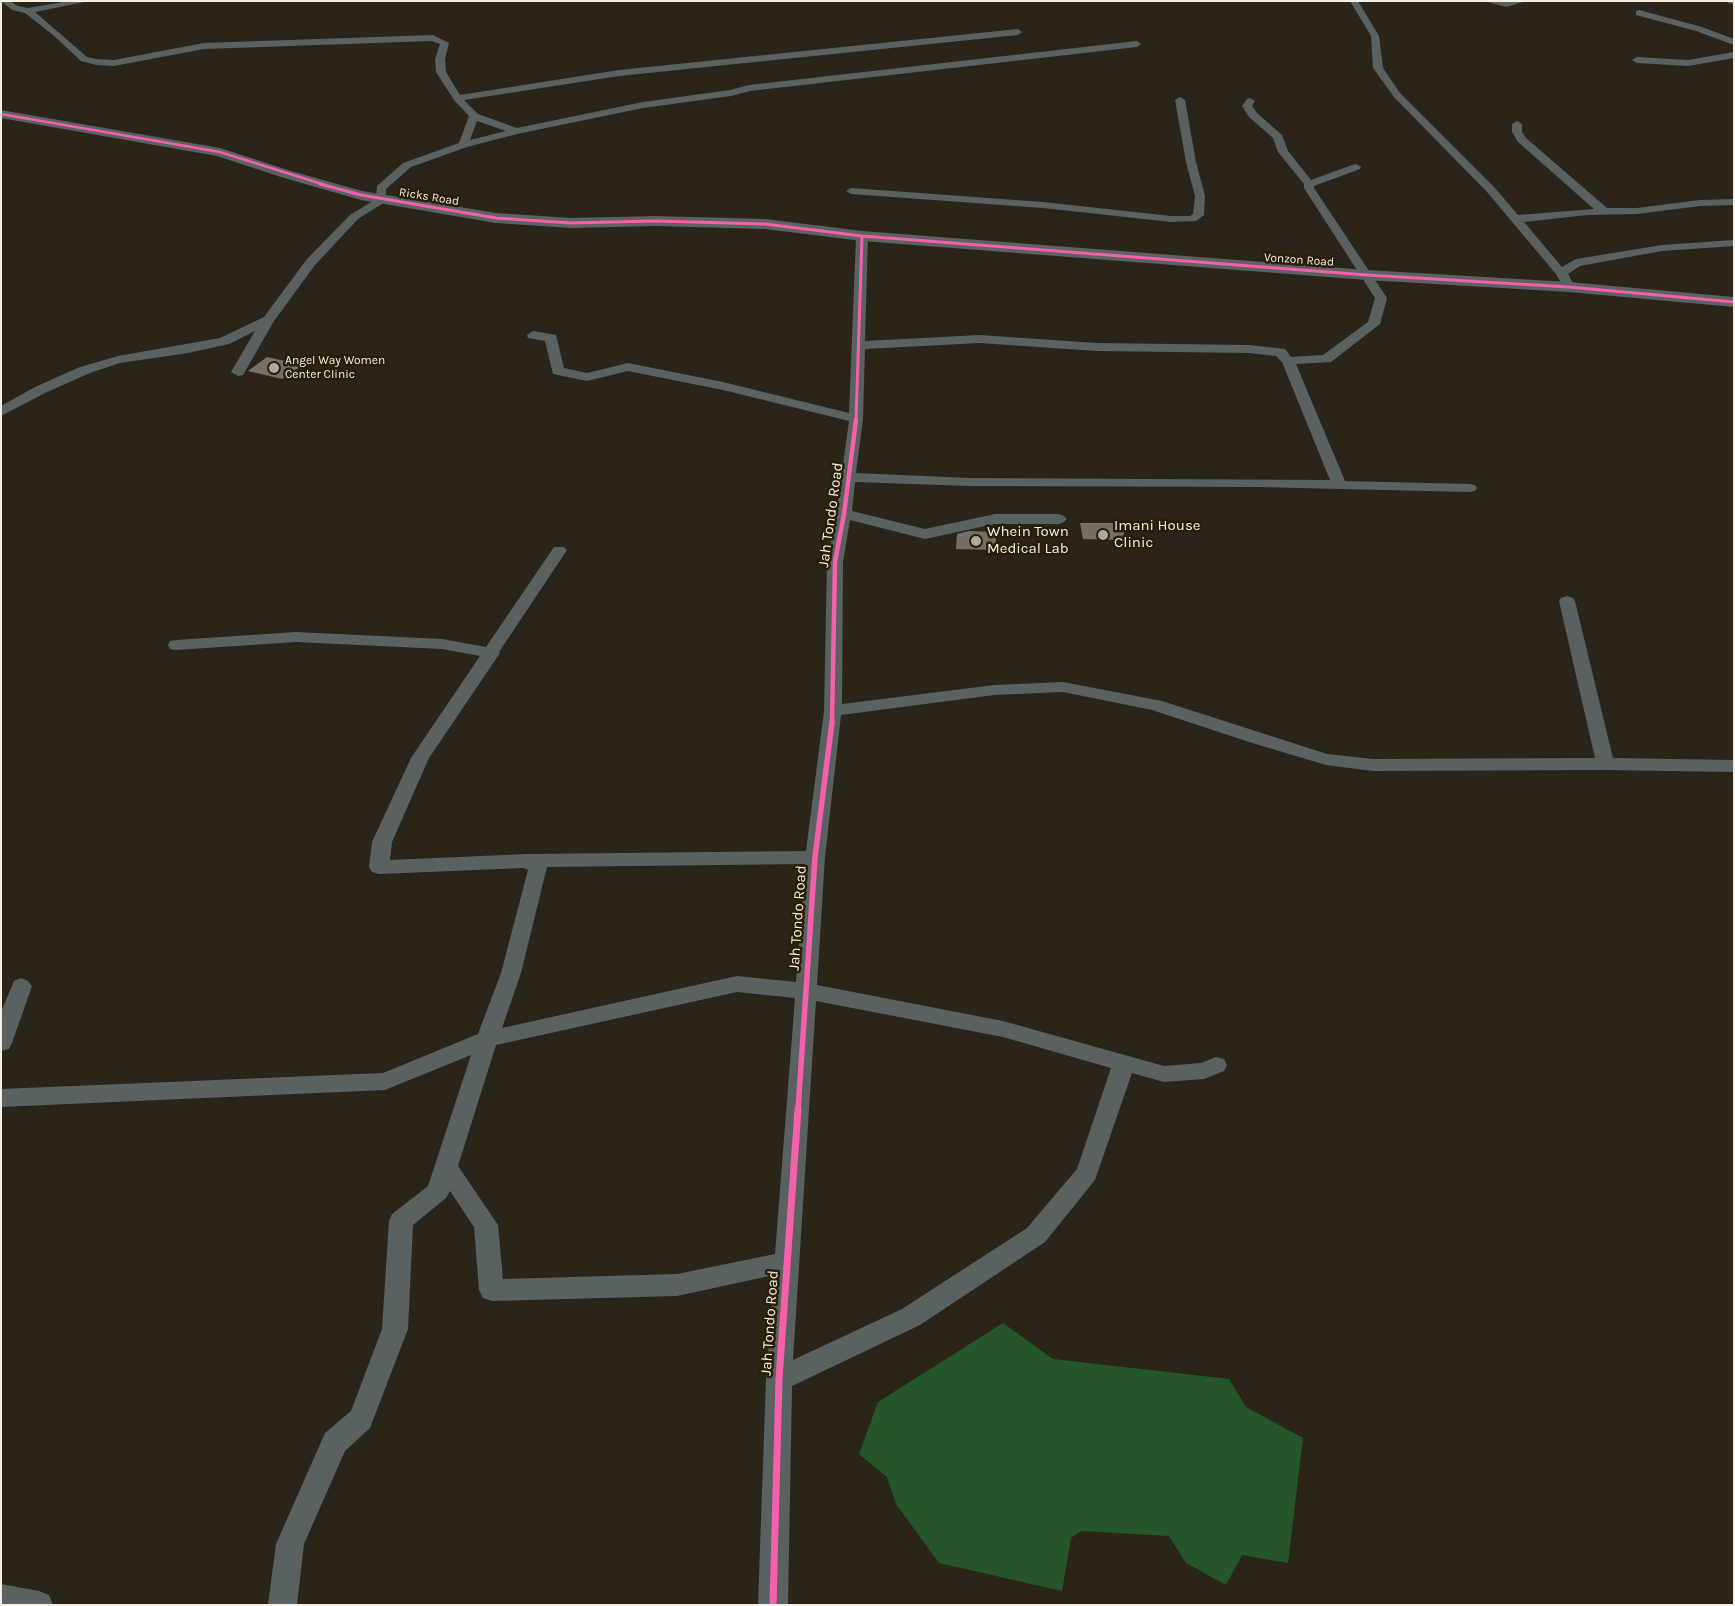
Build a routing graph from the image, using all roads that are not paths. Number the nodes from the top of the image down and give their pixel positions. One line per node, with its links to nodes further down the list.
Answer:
1 (4, 1): 6 (street)
2 (85, 1): 6 (street)
3 (1354, 1): 27 (street)
4 (1488, 1): 5 (street)
5 (1522, 1)
6 (28, 11): 13 (street)
7 (1640, 13): 9 (street)
8 (1018, 32): 13 (street)
9 (1734, 42)
10 (1137, 44): 19 (street)
11 (1734, 55): 12 (street)
12 (1637, 60)
13 (457, 98): 17 (street)
14 (1180, 100): 23 (street)
15 (1250, 101): 22 (street)
16 (1, 114): 24 (street, Ricks Road)
17 (474, 116): 19 (street); 20 (street)
18 (1517, 124): 26 (street)
19 (516, 131): 20 (street)
20 (463, 145): 24 (street)
21 (1356, 167): 22 (street)
22 (1309, 184): 30 (street)
23 (850, 191)
24 (381, 200): 28 (street, Ricks Road); 33 (street)
25 (1734, 202): 26 (street)
26 (1604, 211): 27 (street)
27 (1516, 219): 31 (street)
28 (862, 236): 30 (street, Vonzon Road); 35 (street, Jah Tondo Road)
29 (1734, 243): 31 (street)
30 (1367, 275): 31 (street, Vonzon Road); 36 (street)
31 (1565, 280): 32 (street, Vonzon Road)
32 (1734, 302)
33 (268, 320): 37 (street); 38 (street)
34 (532, 335): 39 (street)
35 (858, 345): 36 (street); 39 (street, Jah Tondo Road)
36 (1288, 361): 41 (street)
37 (238, 372)
38 (1, 412)
39 (856, 419): 40 (street, Jah Tondo Road)
40 (849, 477): 41 (street); 43 (street, Jah Tondo Road)
41 (1339, 485): 42 (street)
42 (1470, 488)
43 (844, 514): 44 (street); 49 (street, Jah Tondo Road)
44 (1059, 519)
45 (559, 550): 48 (street)
46 (1567, 601): 50 (street)
47 (176, 645): 48 (street)
48 (492, 653): 53 (street)
49 (833, 711): 50 (street); 52 (street, Jah Tondo Road)
50 (1605, 764): 51 (street)
51 (1734, 766)
52 (815, 857): 53 (street); 55 (street, Jah Tondo Road)
53 (527, 861): 56 (street)
54 (22, 986): 57 (street)
55 (806, 990): 56 (street); 58 (street); 62 (street, Jah Tondo Road)
56 (487, 1039): 60 (street); 61 (street)
57 (1, 1043)
58 (1124, 1062): 59 (street); 63 (street)
59 (1216, 1065)
60 (1, 1098)
61 (446, 1167): 62 (street); 66 (street)
62 (787, 1262): 63 (street, Jah Tondo Road)
63 (779, 1379): 67 (street, Jah Tondo Road)
64 (1, 1598): 65 (street)
65 (39, 1605)
66 (282, 1605)
67 (772, 1605)

